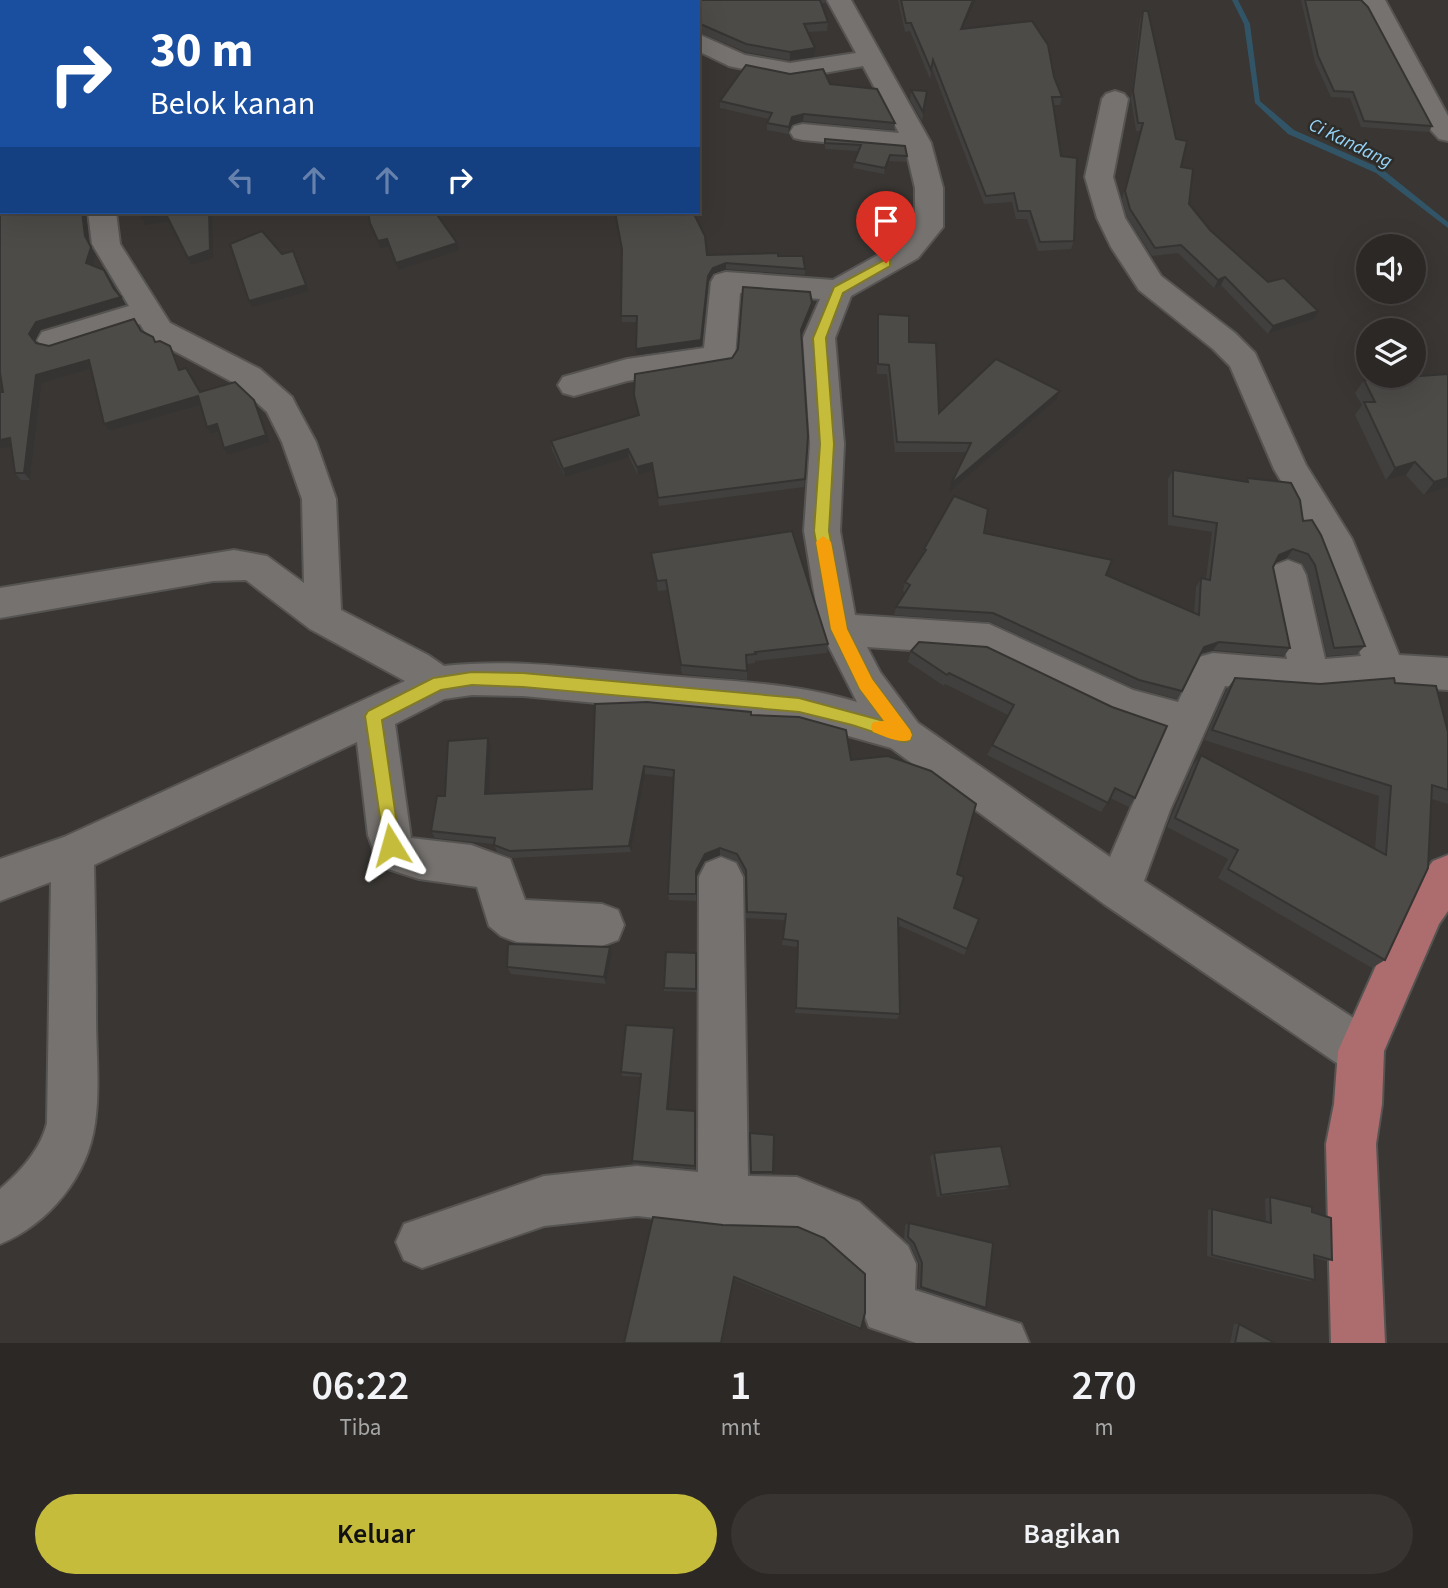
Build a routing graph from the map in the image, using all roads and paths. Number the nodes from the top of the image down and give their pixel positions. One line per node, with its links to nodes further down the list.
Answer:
1 (839, 0): 4 (street)
2 (1373, 0): 7 (street)
3 (700, 42): 4 (street)
4 (869, 58): 8 (street)
5 (1115, 99): 18 (street)
6 (803, 132): 8 (street)
7 (1448, 133)
8 (918, 143): 10 (street)
9 (102, 214): 11 (street)
10 (851, 283): 13 (street); 17 (street)
11 (146, 311): 12 (street); 16 (street)
12 (53, 340)
13 (574, 384)
14 (1288, 575): 20 (street)
15 (0, 603): 16 (street)
16 (323, 618): 21 (street)
17 (839, 629): 23 (street); 24 (street)
18 (1386, 670): 19 (street); 20 (street)
19 (1448, 674)
20 (1310, 677): 23 (street)
21 (439, 683): 22 (street); 24 (street)
22 (374, 716): 25 (street); 30 (street)
23 (1190, 721): 29 (street)
24 (904, 735): 29 (street)
25 (72, 854): 28 (street); 33 (street)
26 (1448, 875): 31 (main road)
27 (721, 877): 32 (street)
28 (0, 880)
29 (1119, 889): 31 (street)
30 (602, 925)
31 (1361, 1051): 36 (main road)
32 (723, 1200): 34 (street); 35 (street)
33 (0, 1219)
34 (422, 1242)
35 (1002, 1343)
36 (1358, 1343)

